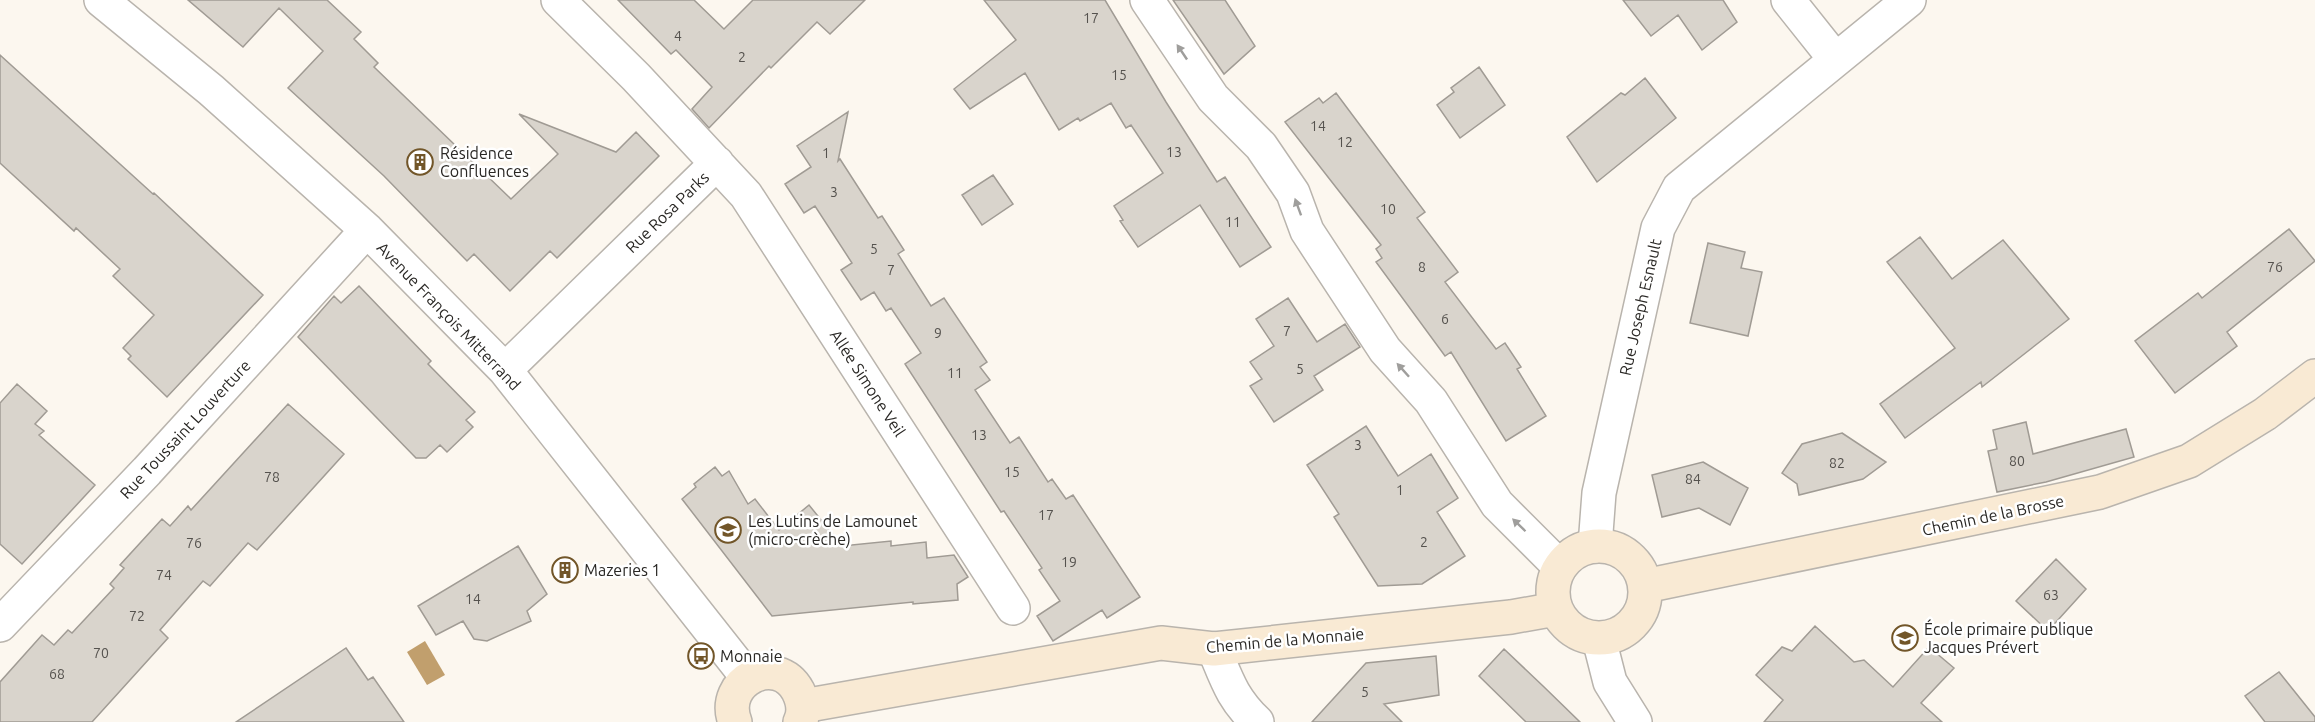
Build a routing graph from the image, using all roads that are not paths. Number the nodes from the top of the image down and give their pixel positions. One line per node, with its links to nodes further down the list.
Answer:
1 (101, 0): 8 (street, Avenue François Mitterrand)
2 (558, 0): 7 (street, Rue Rosa Parks)
3 (1147, 0): 12 (street, one-way to 3)
4 (1788, 0): 6 (street)
5 (1909, 0): 6 (street, Rue Joseph Esnault)
6 (1834, 59): 11 (street, Rue Joseph Esnault)
7 (717, 163): 9 (street, Rue Rosa Parks); 14 (street, Allée Simone Veil)
8 (367, 230): 9 (street, Avenue François Mitterrand); 16 (street, Rue Toussaint Louverture)
9 (505, 370): 19 (street, Avenue François Mitterrand)
10 (2315, 376): 13 (street, Chemin de la Brosse)
11 (1595, 546): 12 (street); 13 (street)
12 (1560, 567): 15 (street)
13 (1645, 586): 17 (street)
14 (1013, 608)
15 (1556, 609): 17 (street); 18 (street, Chemin de la Monnaie)
16 (0, 625)
17 (1599, 639): 23 (street)
18 (1214, 649): 20 (street, Chemin de la Monnaie); 22 (street)
19 (748, 678): 20 (street); 21 (street)
20 (801, 714)
21 (735, 722)
22 (1257, 722)
23 (1635, 722)

